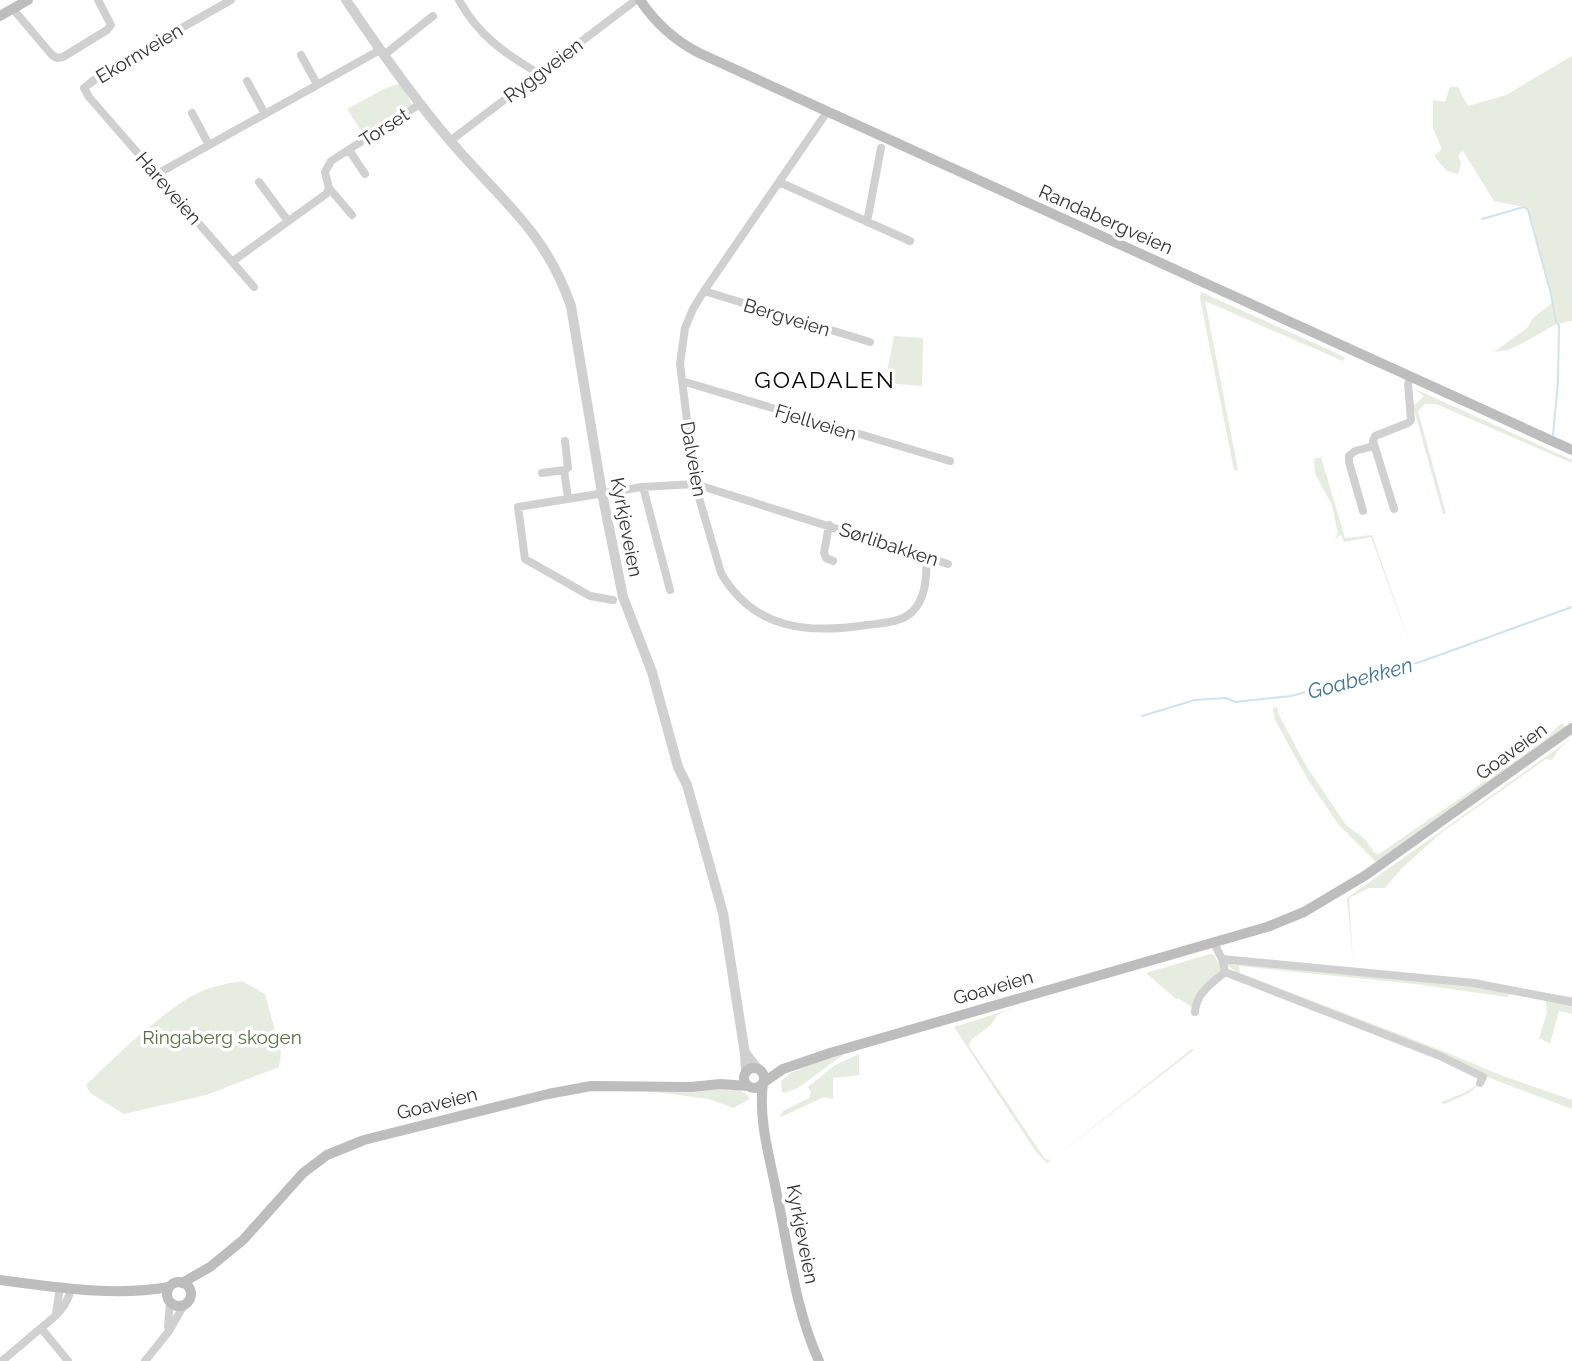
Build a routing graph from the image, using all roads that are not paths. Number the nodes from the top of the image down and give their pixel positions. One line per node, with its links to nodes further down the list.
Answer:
1 (28, 0): 7 (main road)
2 (98, 0): 7 (street)
3 (231, 0): 15 (street, Ekornveien)
4 (346, 0): 10 (street, Kyrkjeveien)
5 (460, 0): 12 (street)
6 (638, 0): 12 (street, Ryggveien); 17 (main road, Randabergveien)
7 (13, 9): 8 (main road)
8 (0, 16)
9 (433, 16): 10 (street)
10 (382, 52): 14 (street); 16 (street, Kyrkjeveien)
11 (301, 55): 14 (street)
12 (537, 73): 20 (street, Ryggveien)
13 (247, 81): 19 (street)
14 (317, 84): 19 (street)
15 (84, 88): 24 (street, Hareveien)
16 (420, 104): 20 (street, Kyrkjeveien); 23 (street, Torset)
17 (827, 112): 27 (street, Dalveien); 37 (main road, Randabergveien)
18 (192, 113): 21 (street)
19 (265, 114): 21 (street)
20 (450, 141): 47 (street, Kyrkjeveien)
21 (209, 145): 24 (street)
22 (881, 148): 31 (street)
23 (349, 150): 25 (street, Torset); 28 (street, Torset)
24 (157, 174): 33 (street, Hareveien)
25 (365, 174)
26 (259, 182): 30 (street)
27 (779, 182): 31 (street); 35 (street, Dalveien)
28 (329, 188): 29 (street); 30 (street)
29 (352, 215)
30 (288, 221): 33 (street)
31 (867, 222): 32 (street)
32 (910, 241)
33 (233, 261): 34 (street, Hareveien)
34 (254, 287)
35 (704, 291): 36 (street, Bergveien); 38 (street, Dalveien)
36 (870, 342)
37 (1411, 377): 40 (street); 41 (main road, Randabergveien)
38 (682, 381): 42 (street, Fjellveien); 45 (street, Dalveien)
39 (565, 441): 43 (street)
40 (1374, 446): 49 (street); 50 (street)
41 (1572, 450)
42 (950, 461)
43 (564, 470): 44 (street); 48 (street)
44 (542, 473)
45 (695, 484): 46 (street, Sørlibakken); 51 (street, Sørlibakken); 52 (street, Dalveien)
46 (643, 487): 47 (street, Sørlibakken); 55 (street)
47 (602, 493): 48 (street, Sørlibakken); 64 (street, Kyrkjeveien)
48 (568, 498): 56 (street, Sørlibakken)
49 (1394, 509)
50 (1363, 511)
51 (829, 525): 52 (street, Sørlibakken); 53 (street, Sørlibakken)
52 (927, 556): 54 (street, Sørlibakken)
53 (833, 561)
54 (948, 564)
55 (670, 590)
56 (614, 600)
57 (1572, 728): 58 (main road, Goaveien)
58 (1214, 943): 59 (street); 63 (main road, Goaveien)
59 (1222, 960): 60 (street); 61 (street)
60 (1225, 972): 62 (street); 66 (street)
61 (1572, 1002)
62 (1195, 1012)
63 (783, 1069): 64 (main road, Goaveien); 65 (main road, Goaveien)
64 (752, 1071): 65 (main road); 67 (main road, Goaveien); 68 (main road)
65 (763, 1082): 68 (main road, Goaveien); 69 (main road, Kyrkjeveien)
66 (1480, 1083)
67 (720, 1084): 68 (main road, Goaveien); 70 (main road, Goaveien)
68 (748, 1087): 69 (main road, Kyrkjeveien)
69 (761, 1111): 83 (main road, Kyrkjeveien)
70 (210, 1267): 72 (main road, Goaveien); 76 (main road, Goaveien)
71 (0, 1280): 73 (main road)
72 (182, 1283): 74 (main road); 76 (main road)
73 (65, 1287): 75 (main road); 78 (street)
74 (169, 1287): 75 (main road); 77 (main road)
75 (145, 1291): 77 (main road)
76 (187, 1300): 77 (main road); 79 (street)
77 (169, 1301): 79 (street)
78 (41, 1328): 80 (street); 81 (street)
79 (165, 1336): 82 (street)
80 (2, 1361)
81 (68, 1361)
82 (145, 1361)
83 (819, 1361)

